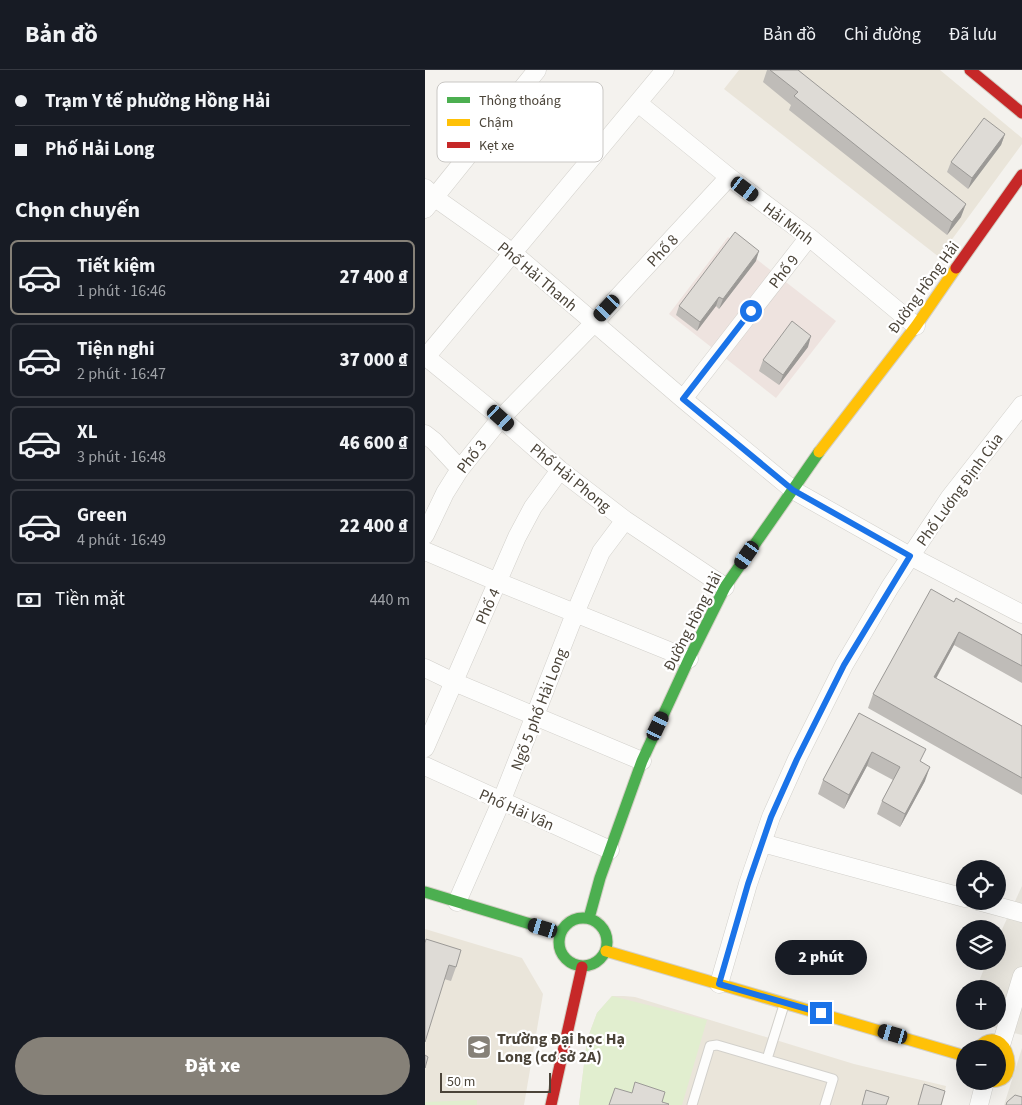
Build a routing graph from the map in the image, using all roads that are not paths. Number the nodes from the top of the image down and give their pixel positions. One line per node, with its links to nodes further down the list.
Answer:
1 (537, 70): 4 (street)
2 (665, 70): 5 (street)
3 (970, 70): 6 (street)
4 (527, 82)
5 (638, 102): 7 (street); 11 (street, Hải Minh)
6 (1022, 113)
7 (603, 144)
8 (459, 162): 12 (street)
9 (588, 162): 14 (street)
10 (1022, 175): 16 (street, Đường Hồng Hải)
11 (729, 177): 13 (street, Hải Minh); 15 (street, Phố 8)
12 (428, 198): 14 (street, Phố Hải Thanh)
13 (809, 237): 16 (street, Hải Minh); 18 (street, Phố 9)
14 (513, 253): 15 (street, Phố Hải Thanh); 17 (street)
15 (594, 323): 18 (street, Phố Hải Thanh); 20 (street, Phố 3)
16 (916, 326): 24 (street, Đường Hồng Hải)
17 (425, 356): 20 (street, Phố Hải Phong)
18 (683, 399): 24 (street, Phố Hải Thanh)
19 (1022, 405): 28 (street, Phố Lương Định Của)
20 (501, 418): 22 (street, Phố 3); 23 (street, Phố Hải Phong)
21 (425, 434): 22 (street)
22 (460, 469): 26 (street, Phố 3)
23 (560, 470): 25 (street, Phố Hải Phong); 29 (street, Phố 4)
24 (793, 490): 28 (street, Phố Hải Thanh); 30 (street, Đường Hồng Hải)
25 (625, 520): 30 (street, Phố Hải Phong); 31 (street, Ngõ 5 phố Hải Long)
26 (425, 535)
27 (425, 551): 29 (street)
28 (910, 556): 32 (street, Phố Hải Thanh); 41 (street, Phố Lương Định Của)
29 (498, 582): 31 (street); 35 (street, Phố 4)
30 (725, 587): 33 (street, Đường Hồng Hải)
31 (575, 614): 33 (street); 36 (street, Ngõ 5 phố Hải Long)
32 (1022, 614)
33 (689, 659): 38 (street, Đường Hồng Hải)
34 (425, 668): 35 (street)
35 (454, 682): 36 (street); 37 (street, Phố 4)
36 (536, 715): 38 (street); 40 (street, Ngõ 5 phố Hải Long)
37 (425, 748)
38 (642, 761): 42 (street, Đường Hồng Hải)
39 (425, 766): 40 (street, Phố Hải Vân)
40 (501, 802): 42 (street, Phố Hải Vân); 45 (street, Ngõ 5 phố Hải Long)
41 (762, 843): 44 (street); 53 (street, Phố Lương Định Của)
42 (610, 850): 48 (street, Đường Hồng Hải)
43 (425, 892): 45 (street)
44 (956, 896)
45 (457, 902): 49 (street)
46 (1006, 909): 47 (street)
47 (1022, 913)
48 (589, 918): 49 (street); 50 (street)
49 (560, 934): 51 (street)
50 (606, 951): 51 (street); 53 (street)
51 (582, 967): 62 (street)
52 (1022, 976): 55 (street)
53 (719, 984): 54 (street)
54 (785, 1002): 57 (street); 59 (lane)
55 (1003, 1040)
56 (1006, 1044): 58 (street)
57 (956, 1053)
58 (1018, 1057): 60 (street)
59 (767, 1059): 63 (lane); 64 (lane)
60 (1006, 1080)
61 (983, 1090): 65 (street)
62 (551, 1105)
63 (692, 1105)
64 (825, 1105)
65 (979, 1105)

